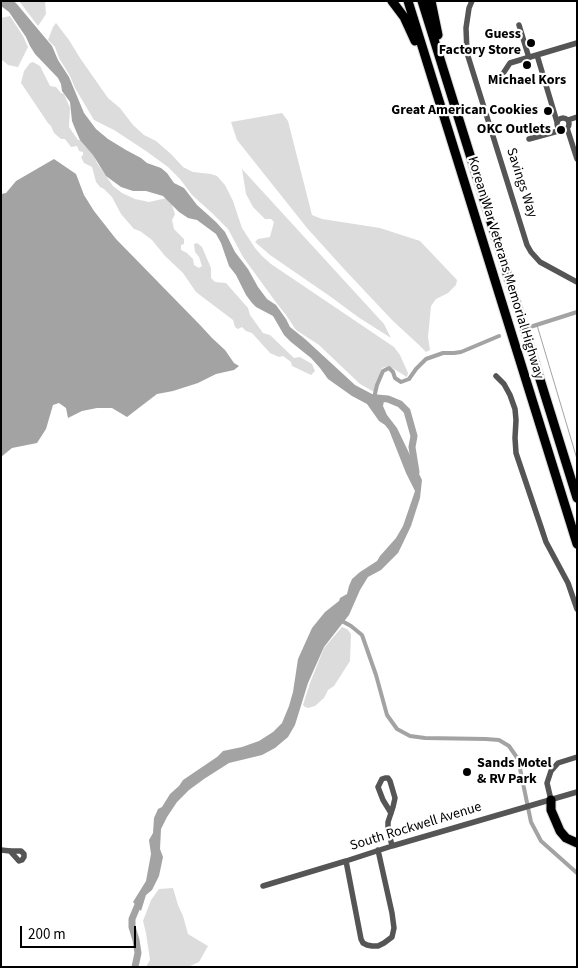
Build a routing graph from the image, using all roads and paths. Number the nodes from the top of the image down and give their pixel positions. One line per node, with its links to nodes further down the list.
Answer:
1 (392, 1): 11 (highway)
2 (408, 1): 11 (highway, Korean War Veterans Memorial Highway)
3 (422, 1): 12 (highway, Korean War Veterans Memorial Highway)
4 (431, 1): 12 (highway)
5 (472, 1): 19 (street, Savings Way)
6 (519, 25): 9 (street)
7 (577, 43): 8 (street)
8 (537, 55): 9 (street); 15 (street)
9 (529, 58): 10 (street)
10 (504, 72)
11 (431, 75): 22 (highway, Korean War Veterans Memorial Highway)
12 (445, 75): 21 (highway, Korean War Veterans Memorial Highway)
13 (577, 117): 14 (street)
14 (568, 120): 15 (street); 16 (street)
15 (557, 122): 16 (street)
16 (565, 129): 17 (street); 18 (street)
17 (529, 139)
18 (577, 159)
19 (577, 282)
20 (496, 376): 23 (street)
21 (577, 498)
22 (577, 544)
23 (577, 609)
24 (577, 757): 26 (street)
25 (577, 792): 26 (street, South Rockwell Avenue)
26 (551, 800): 28 (highway); 29 (highway); 30 (street, South Rockwell Avenue)
27 (391, 813): 27 (street); 30 (street)
28 (577, 839)
29 (577, 843)
30 (392, 846): 32 (street, South Rockwell Avenue)
31 (1, 850): 33 (street)
32 (378, 850): 34 (street, South Rockwell Avenue); 34 (street)
33 (10, 851)
34 (346, 862): 35 (street, South Rockwell Avenue)
35 (263, 886)

